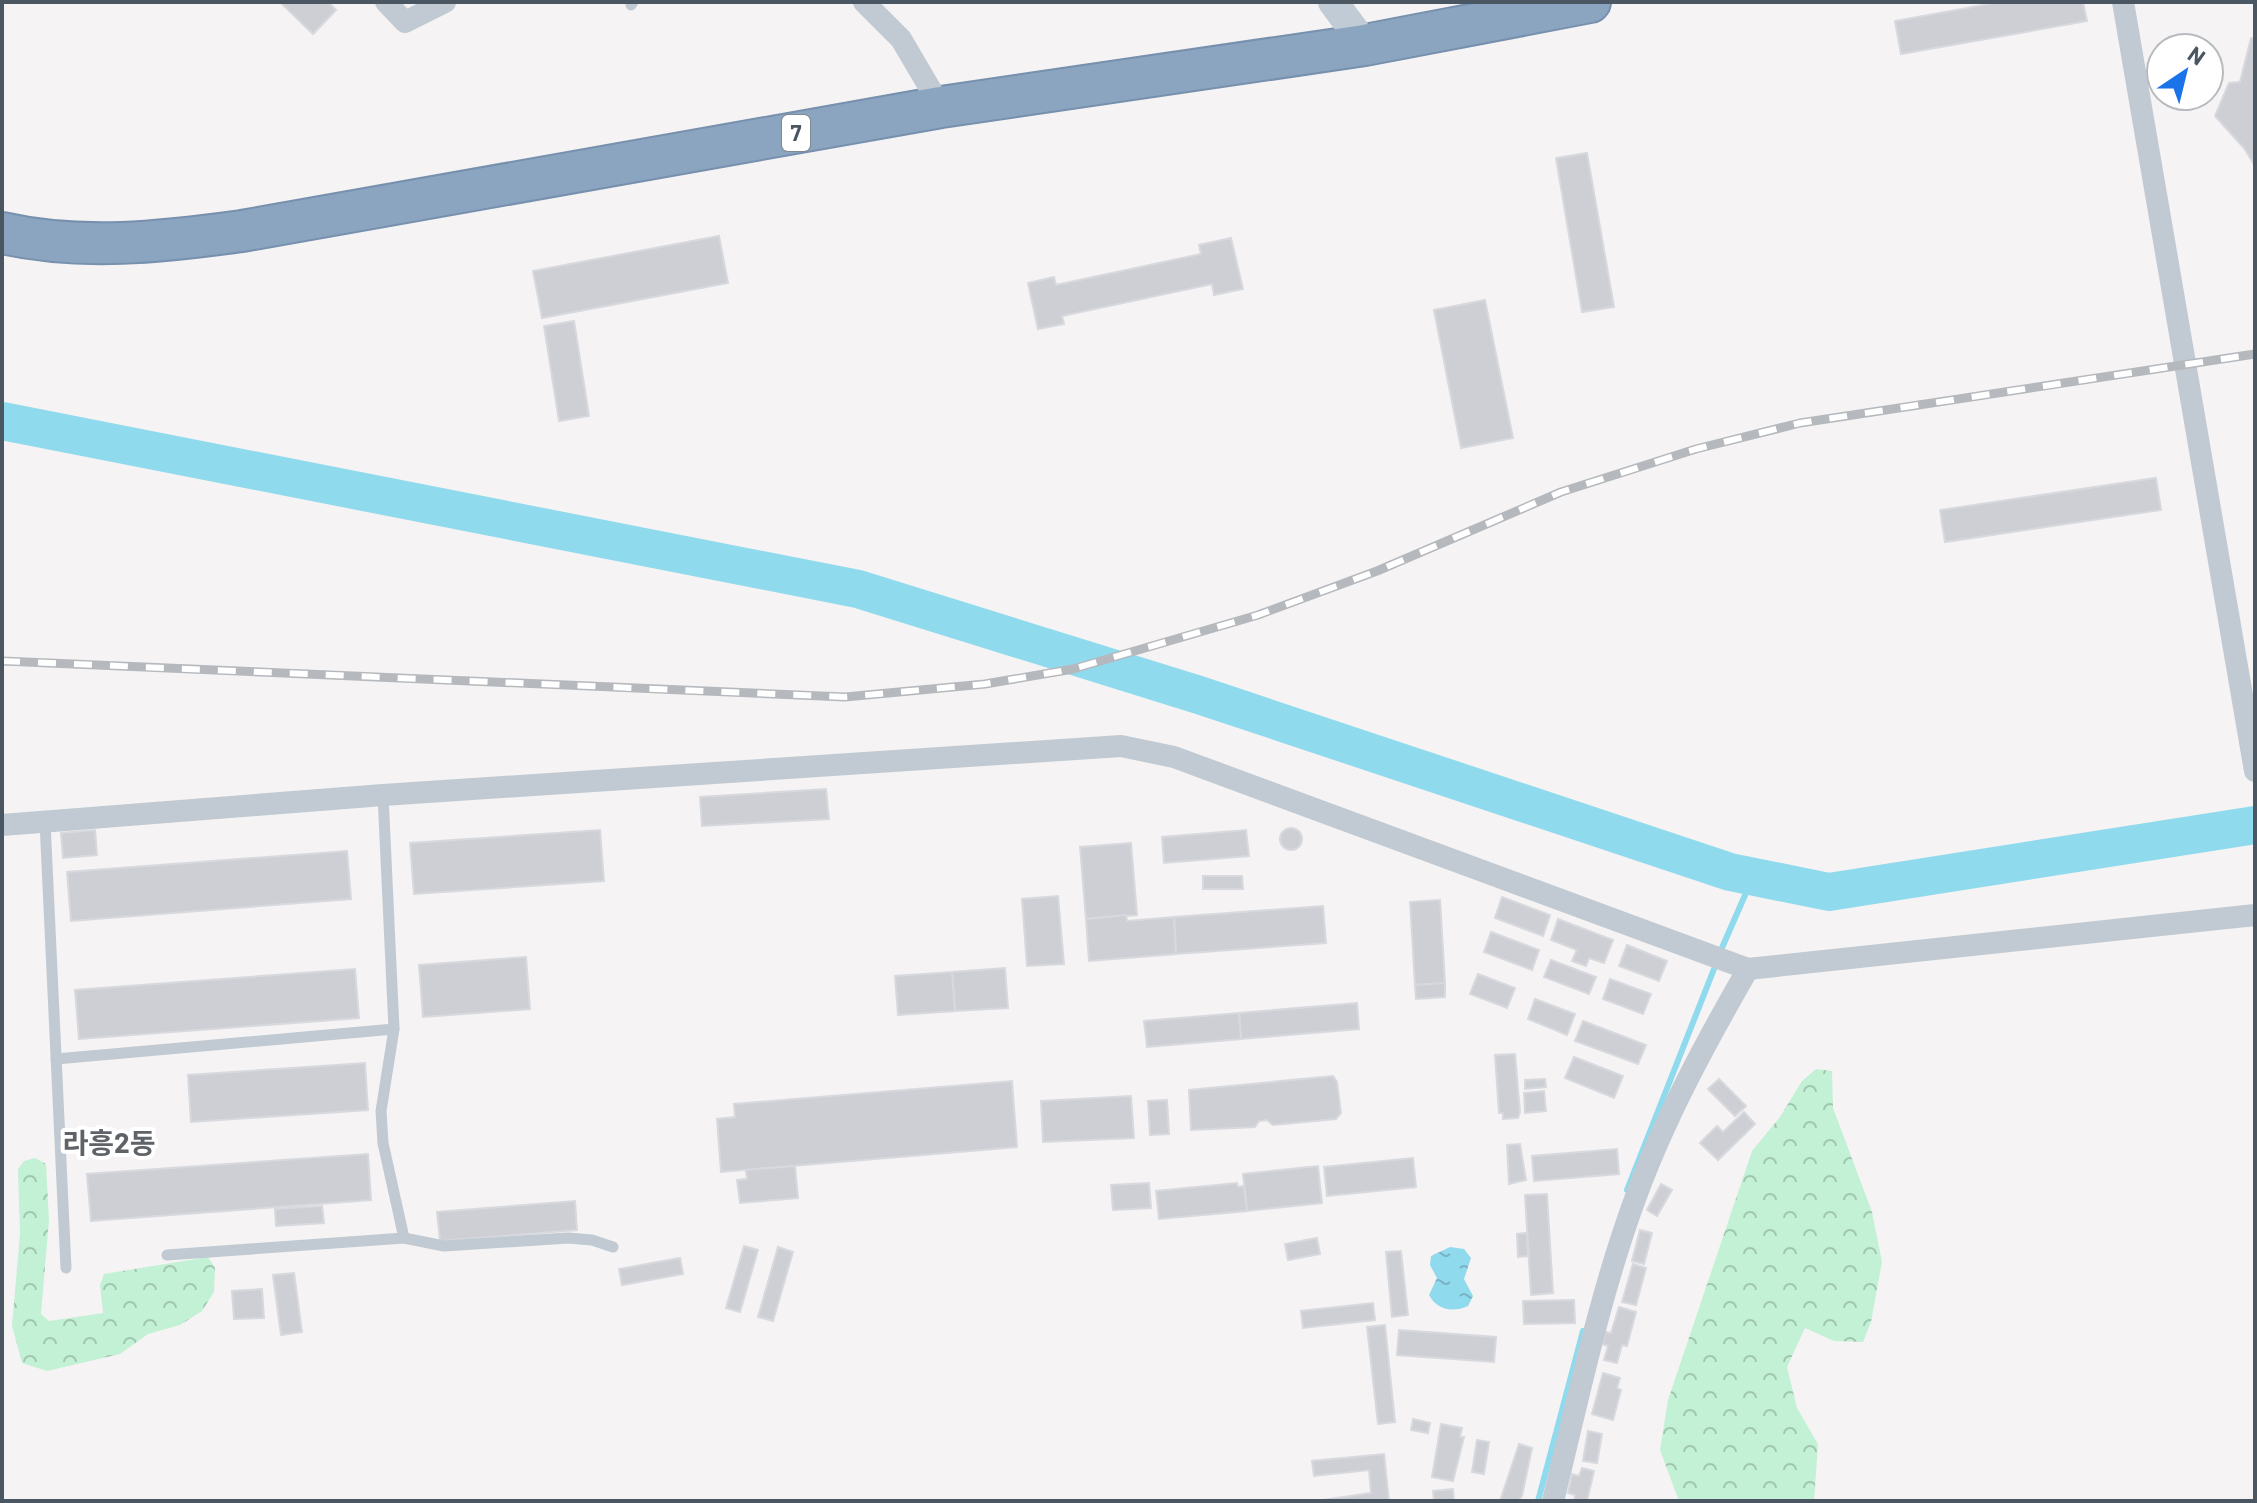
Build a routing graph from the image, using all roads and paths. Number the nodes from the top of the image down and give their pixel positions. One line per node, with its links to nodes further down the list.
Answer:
1 (386, 2): 2 (street)
2 (445, 2)
3 (864, 2): 8 (street)
4 (1333, 2): 7 (main road)
5 (1590, 2): 7 (highway, 7)
6 (2123, 2): 10 (street)
7 (1365, 45): 8 (highway, 7)
8 (941, 107): 9 (highway, 7)
9 (2, 233)
10 (2255, 771)
11 (383, 795): 12 (street); 15 (street); 16 (lane)
12 (45, 822): 13 (street); 17 (lane)
13 (2, 825)
14 (2255, 915): 15 (street)
15 (1748, 969): 22 (street)
16 (394, 1029): 17 (lane); 18 (lane)
17 (56, 1059): 21 (lane)
18 (404, 1238): 19 (lane); 20 (lane)
19 (613, 1247)
20 (167, 1255)
21 (66, 1268)
22 (1553, 1501)

